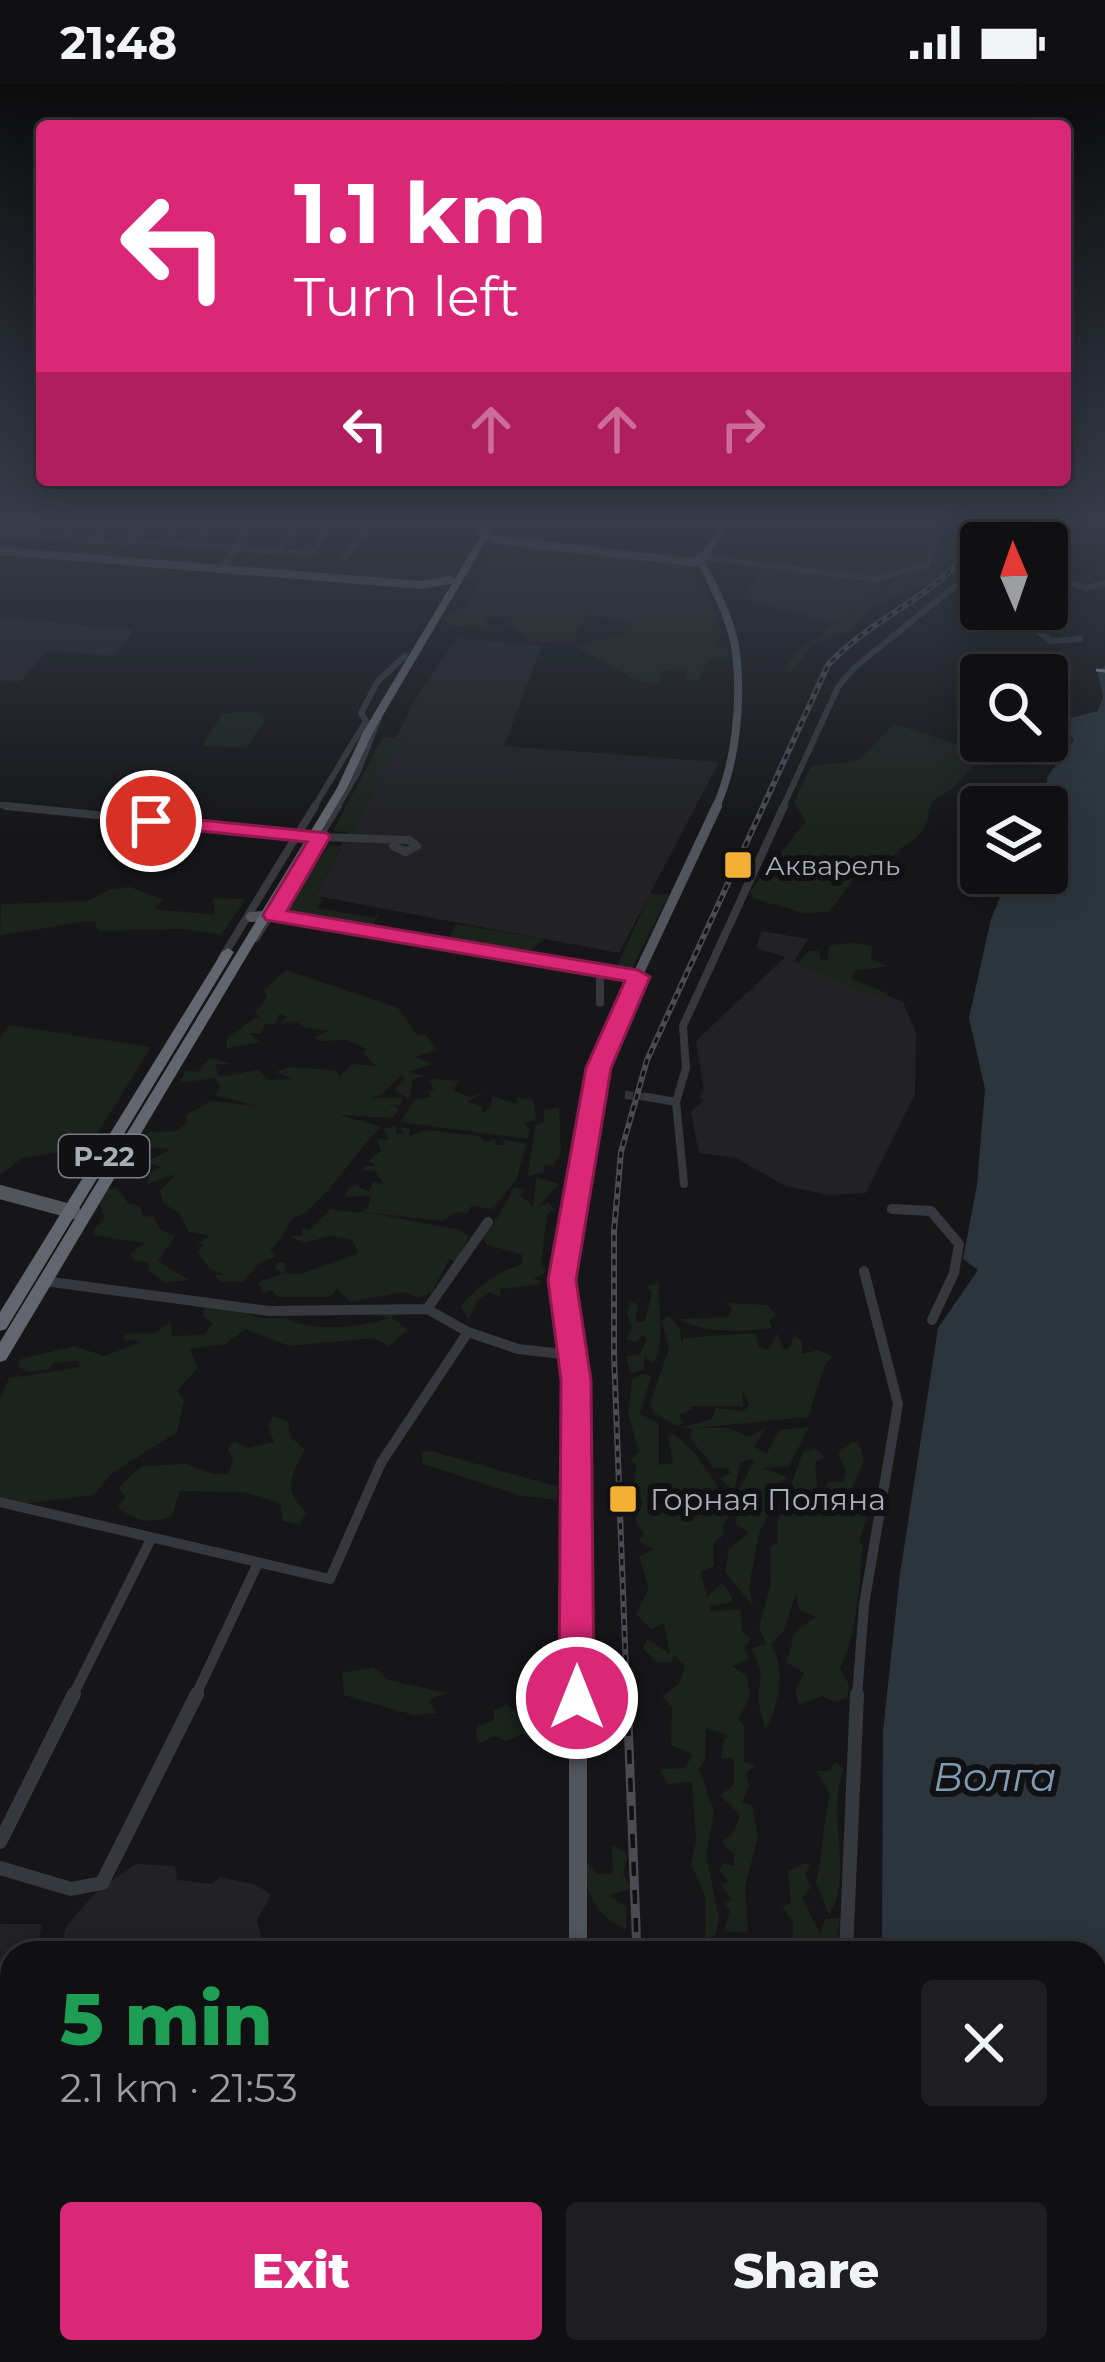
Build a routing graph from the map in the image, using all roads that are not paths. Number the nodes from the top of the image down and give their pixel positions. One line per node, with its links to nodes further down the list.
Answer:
1 (424, 623): 8 (highway, Р-22)
2 (431, 623): 7 (highway, Р-22)
3 (730, 623): 15 (main road)
4 (908, 623): 19 (street)
5 (1037, 630): 6 (street)
6 (1080, 639)
7 (382, 710): 11 (street); 13 (highway, Р-22)
8 (366, 721): 10 (street, Р-22); 13 (highway, Р-22)
9 (0, 805): 10 (street)
10 (298, 835): 11 (street, bridge); 16 (street, Р-22)
11 (318, 837): 12 (street); 13 (street)
12 (396, 844)
13 (263, 915): 14 (main road); 16 (highway, Р-22); 23 (highway, Р-22)
14 (600, 970): 15 (main road); 17 (street)
15 (639, 975): 32 (main road)
16 (205, 986): 23 (highway, Р-22)
17 (600, 1003)
18 (647, 1097): 19 (street)
19 (676, 1102): 20 (street)
20 (684, 1184)
21 (0, 1192): 23 (main road)
22 (892, 1209): 28 (street)
23 (77, 1212): 26 (highway, Р-22); 29 (highway, Р-22)
24 (488, 1222): 27 (street)
25 (865, 1271): 39 (street)
26 (44, 1281): 27 (street); 31 (highway, Р-22)
27 (428, 1310): 30 (street)
28 (932, 1320)
29 (0, 1325)
30 (468, 1332): 32 (street); 35 (street)
31 (0, 1355)
32 (572, 1355): 38 (main road)
33 (0, 1502): 34 (street)
34 (151, 1539): 35 (street); 36 (street)
35 (258, 1563): 37 (street)
36 (0, 1842)
37 (0, 1868)
38 (578, 1941)
39 (846, 1941)

